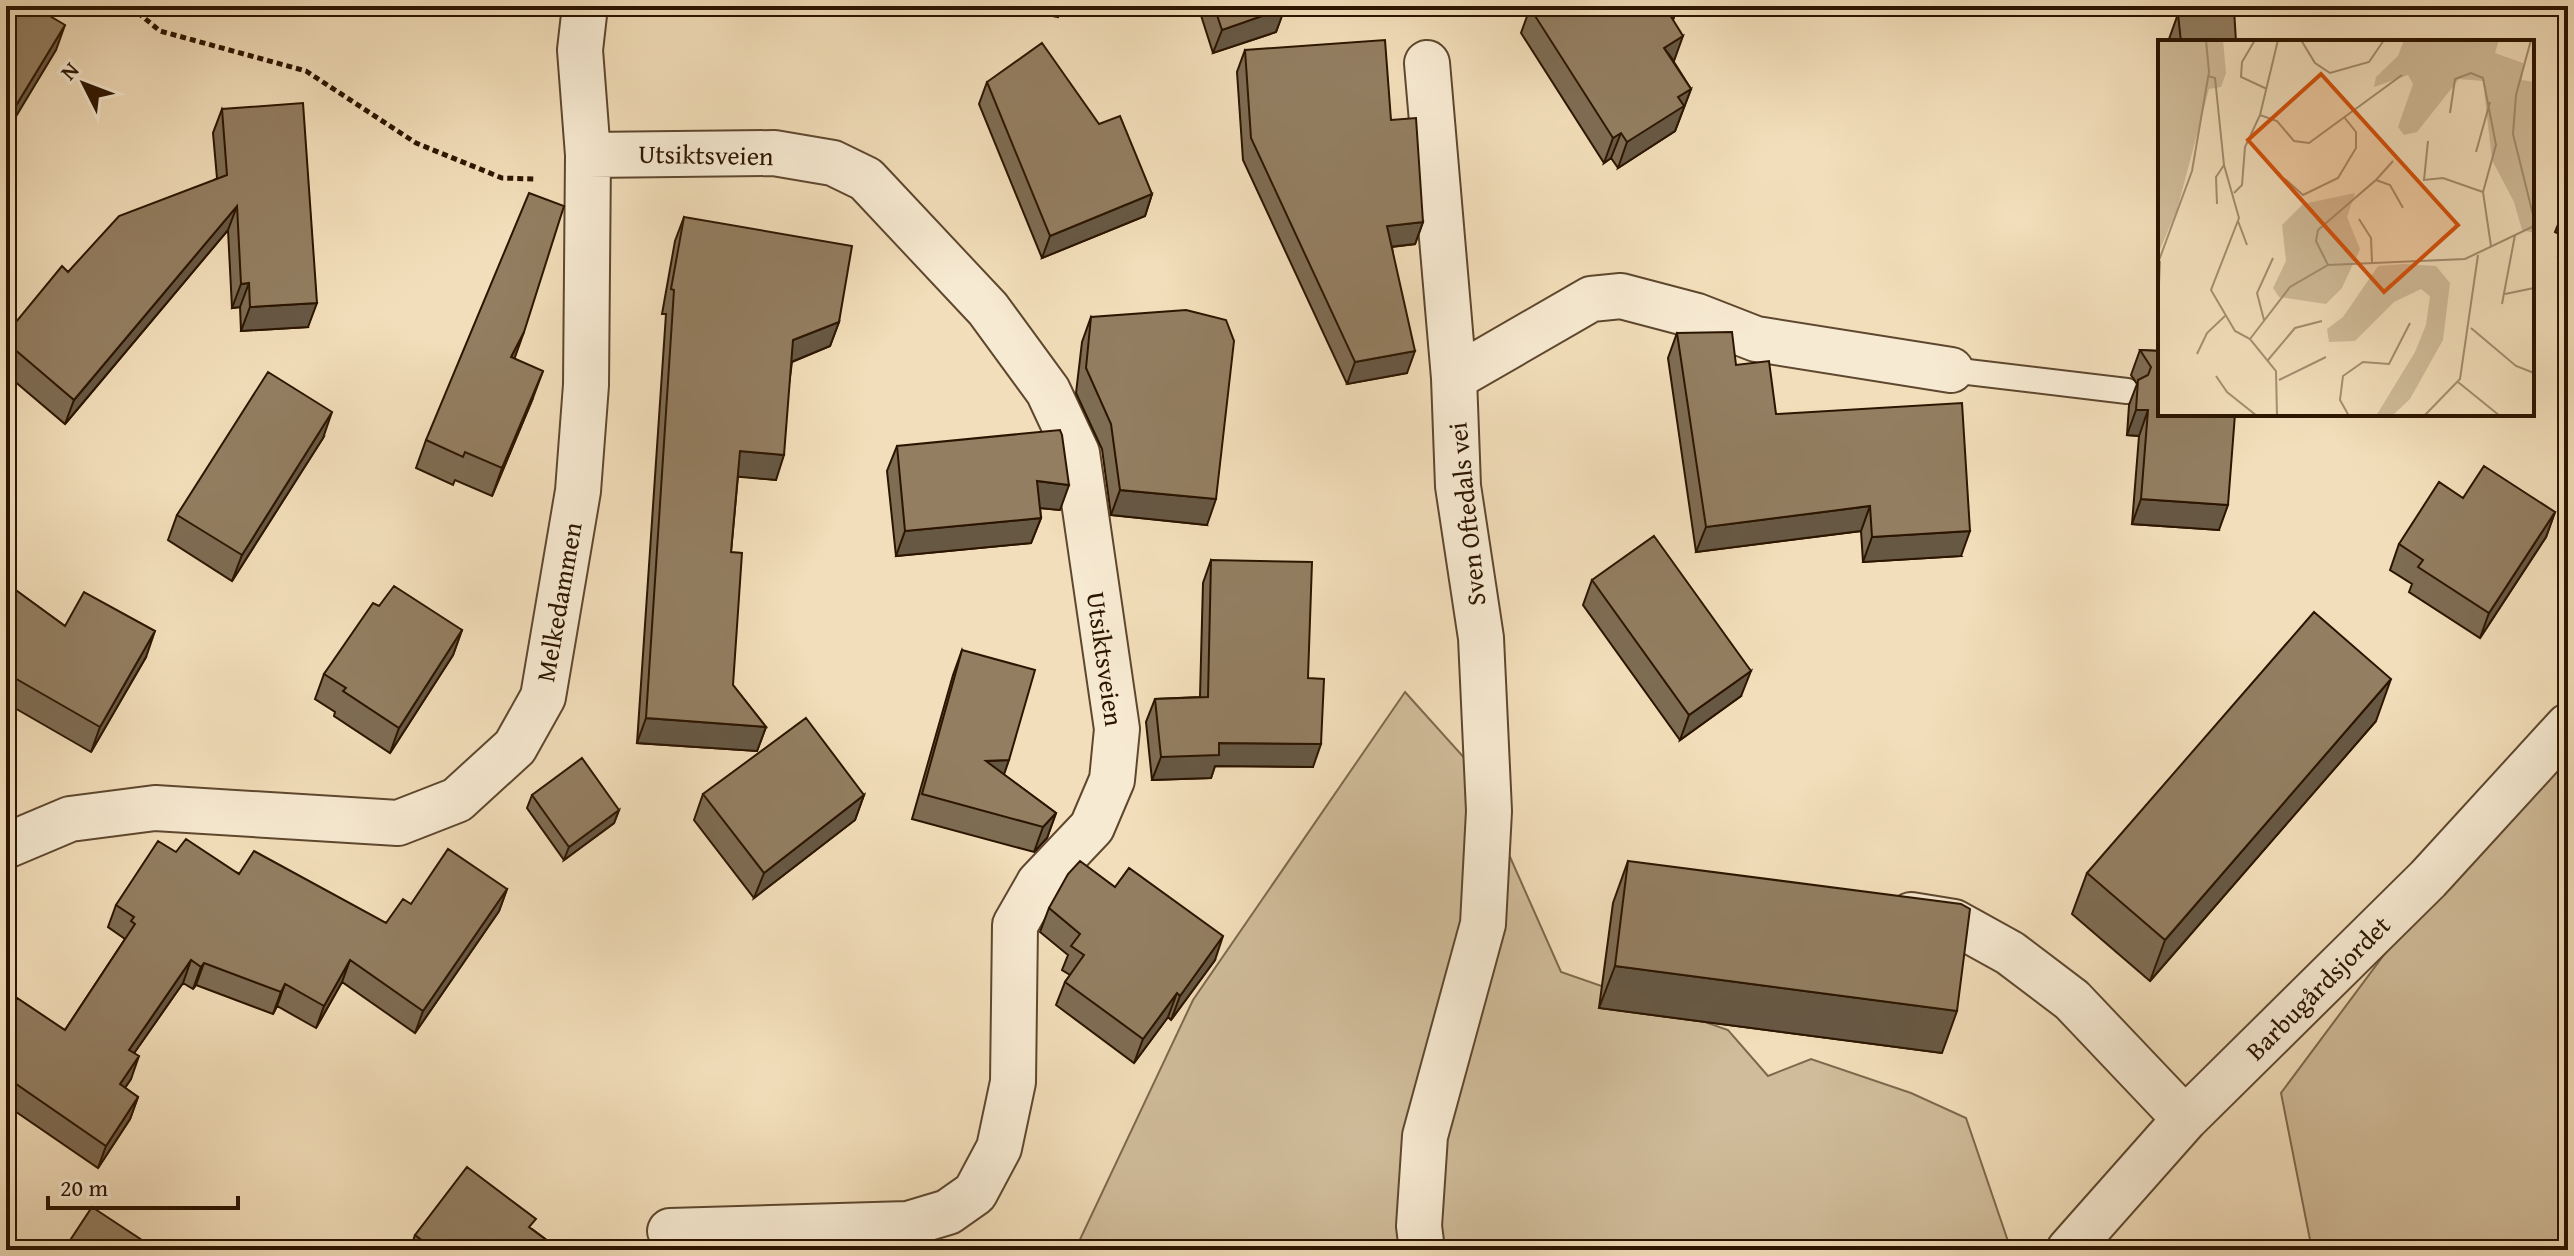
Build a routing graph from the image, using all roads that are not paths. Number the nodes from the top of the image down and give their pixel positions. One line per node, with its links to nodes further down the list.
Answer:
1 (585, 6): 3 (street, Melkedammen)
2 (1427, 63): 5 (street, Sven Oftedals vei)
3 (587, 168): 8 (street, Melkedammen); 11 (street, Utsiktsveien)
4 (1951, 370): 5 (street); 6 (lane)
5 (1454, 378): 12 (street, Sven Oftedals vei)
6 (2127, 391)
7 (2568, 726): 10 (street, Barbugårdsjordet)
8 (6, 846)
9 (1878, 909): 10 (street)
10 (2185, 1119): 13 (street, Barbugårdsjordet)
11 (670, 1231)
12 (1422, 1250)
13 (2069, 1250)

